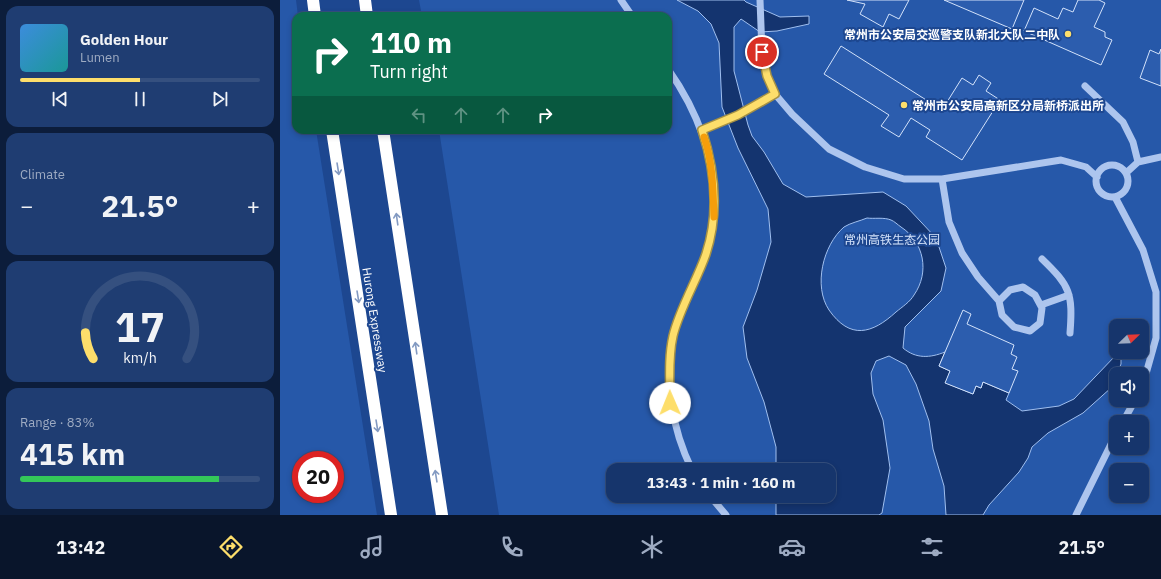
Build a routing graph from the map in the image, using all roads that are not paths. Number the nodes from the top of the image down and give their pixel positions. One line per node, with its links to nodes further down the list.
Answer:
1 (313, 0): 5 (highway)
2 (365, 0): 6 (highway)
3 (621, 0): 7 (lane)
4 (760, 0): 10 (lane)
5 (314, 12)
6 (366, 12)
7 (629, 12)
8 (672, 75): 11 (lane)
9 (1085, 86): 15 (lane)
10 (775, 94): 11 (lane); 18 (lane)
11 (702, 130): 27 (lane)
12 (333, 134): 29 (highway, Hurong Expressway, one-way to 29)
13 (384, 134): 30 (highway, one-way to 13)
14 (1161, 157): 15 (lane)
15 (1138, 162): 16 (lane)
16 (1126, 172): 17 (lane); 19 (lane)
17 (1097, 177): 18 (lane); 19 (lane)
18 (942, 179): 22 (lane)
19 (1115, 197): 25 (lane)
20 (1042, 259): 21 (lane)
21 (1070, 295): 23 (lane); 24 (lane)
22 (999, 301): 23 (lane); 23 (lane)
23 (1040, 305)
24 (1070, 332)
25 (1148, 367)
26 (1109, 448): 32 (lane)
27 (689, 463)
28 (716, 503): 31 (lane)
29 (391, 515)
30 (442, 515)
31 (726, 515)
32 (1076, 515)

